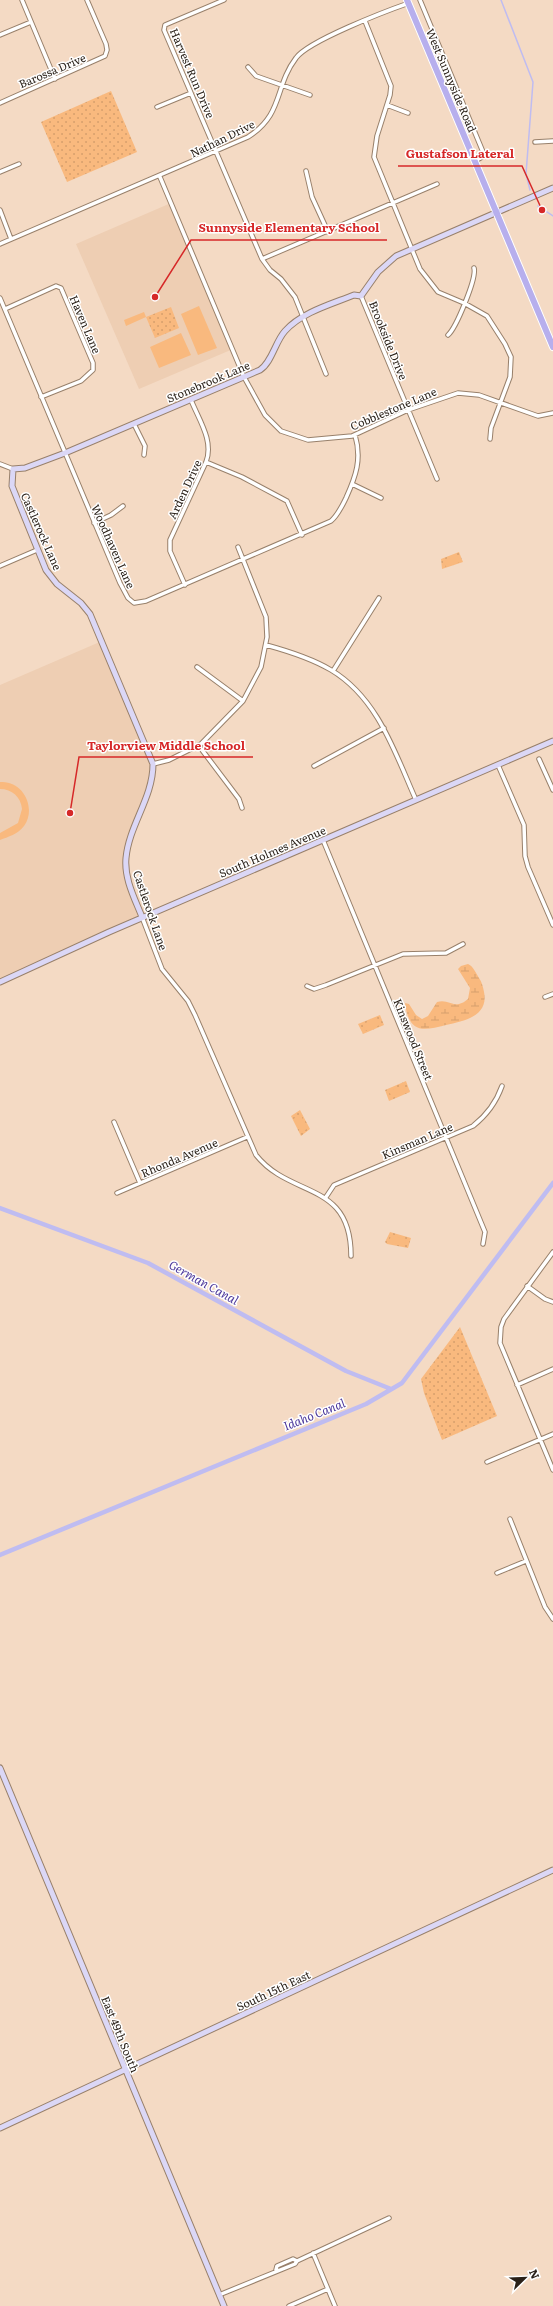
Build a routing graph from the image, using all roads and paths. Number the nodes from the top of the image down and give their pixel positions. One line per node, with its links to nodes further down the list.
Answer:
1 (22, 0): 7 (street)
2 (86, 0): 10 (street, Barossa Drive)
3 (224, 0): 12 (street, Harvest Run Drive)
4 (420, 0): 21 (street)
5 (408, 2): 6 (street, Nathan Drive); 21 (main road, West Sunnyside Road)
6 (365, 21): 11 (street, Nathan Drive); 15 (street)
7 (31, 22): 8 (street); 10 (street)
8 (0, 35)
9 (248, 67): 11 (street)
10 (55, 79): 14 (street, Barossa Drive)
11 (282, 86): 13 (street); 20 (street, Nathan Drive)
12 (191, 93): 16 (street); 20 (street, Harvest Run Drive)
13 (310, 95)
14 (0, 103)
15 (387, 106): 17 (street); 28 (street)
16 (157, 107)
17 (408, 113)
18 (553, 141): 19 (street)
19 (534, 142)
20 (216, 151): 25 (street, Nathan Drive); 35 (street, Harvest Run Drive)
21 (475, 161): 30 (main road, West Sunnyside Road)
22 (19, 164): 24 (street)
23 (306, 171): 31 (street)
24 (0, 172)
25 (160, 177): 32 (street, Nathan Drive); 45 (street, Cobblestone Lane)
26 (437, 184): 28 (street)
27 (553, 188): 30 (street)
28 (393, 204): 31 (street); 34 (street)
29 (0, 210): 32 (street)
30 (497, 212): 34 (street); 43 (main road, West Sunnyside Road)
31 (328, 232): 35 (street)
32 (11, 239): 33 (street, Nathan Drive)
33 (0, 244)
34 (412, 248): 37 (street); 39 (street)
35 (262, 259): 41 (street, Harvest Run Drive)
36 (474, 268): 39 (street)
37 (361, 296): 41 (street, Stonebrook Lane); 49 (street, Brookside Drive)
38 (0, 298): 40 (street, Woodhaven Lane)
39 (464, 303): 42 (street); 48 (street)
40 (5, 309): 46 (street, Woodhaven Lane); 46 (street, Haven Lane)
41 (303, 318): 44 (street, Harvest Run Drive); 45 (street, Stonebrook Lane)
42 (448, 335)
43 (553, 347)
44 (326, 374)
45 (244, 377): 47 (street, Stonebrook Lane); 52 (street, Cobblestone Lane)
46 (41, 397): 54 (street, Woodhaven Lane)
47 (191, 400): 51 (street, Stonebrook Lane); 56 (street, Arden Drive)
48 (500, 404): 49 (street, Cobblestone Lane); 50 (street, Cobblestone Lane); 53 (street)
49 (408, 410): 52 (street, Cobblestone Lane); 59 (street, Brookside Drive)
50 (553, 413)
51 (134, 424): 54 (street, Stonebrook Lane); 55 (street)
52 (355, 435): 60 (street, Woodhaven Lane)
53 (490, 439)
54 (65, 453): 58 (street, Stonebrook Lane); 63 (street, Woodhaven Lane)
55 (144, 455)
56 (206, 462): 64 (street); 69 (street, Arden Drive)
57 (0, 464): 58 (street)
58 (13, 469): 66 (street, Castlerock Lane)
59 (437, 479)
60 (352, 484): 61 (street); 64 (street, Woodhaven Lane)
61 (381, 498)
62 (123, 506): 63 (street)
63 (94, 523): 69 (street, Woodhaven Lane)
64 (302, 535): 67 (street, Woodhaven Lane)
65 (238, 547): 67 (street)
66 (37, 550): 68 (street); 79 (street, Castlerock Lane)
67 (244, 560): 69 (street, Woodhaven Lane); 71 (street)
68 (0, 566)
69 (185, 585)
70 (378, 598): 73 (street)
71 (266, 645): 73 (street); 74 (street)
72 (197, 667): 74 (street)
73 (333, 671): 75 (street)
74 (243, 701): 77 (street)
75 (384, 728): 81 (street); 83 (street)
76 (553, 741): 80 (street, South Holmes Avenue)
77 (199, 746): 79 (street); 84 (street)
78 (539, 759): 82 (street)
79 (153, 764): 86 (street, Castlerock Lane)
80 (498, 765): 83 (street, South Holmes Avenue); 87 (street)
81 (314, 766)
82 (552, 787)
83 (416, 800): 85 (street, South Holmes Avenue)
84 (242, 808)
85 (323, 840): 86 (street, South Holmes Avenue); 89 (street, Kinswood Street)
86 (142, 917): 90 (street, South Holmes Avenue); 96 (street, Castlerock Lane)
87 (553, 925)
88 (463, 944): 89 (street)
89 (374, 964): 91 (street); 97 (street, Kinswood Street)
90 (0, 982)
91 (307, 986)
92 (553, 994): 93 (street)
93 (545, 997)
94 (502, 1086): 97 (street, Kinsman Lane)
95 (114, 1122): 98 (street)
96 (247, 1137): 98 (street, Rhonda Avenue); 100 (street, Castlerock Lane)
97 (446, 1138): 100 (street, Kinsman Lane); 101 (street, Kinswood Street)
98 (140, 1183): 99 (street, Rhonda Avenue)
99 (117, 1193)
100 (326, 1197): 103 (street, Castlerock Lane)
101 (483, 1244)
102 (553, 1252): 104 (street)
103 (351, 1256)
104 (527, 1286): 105 (street); 107 (street)
105 (553, 1302)
106 (553, 1369): 107 (street)
107 (517, 1385): 109 (street)
108 (553, 1434): 109 (street)
109 (540, 1440): 110 (street); 111 (street)
110 (487, 1462)
111 (553, 1470)
112 (510, 1519): 113 (street)
113 (526, 1561): 114 (street); 115 (street)
114 (497, 1573)
115 (553, 1619)
116 (0, 1768): 118 (street, East 49th South)
117 (553, 1870): 118 (street, South 15th East)
118 (125, 2070): 119 (street, South 15th East); 123 (street, East 49th South)
119 (0, 2128)
120 (389, 2218): 121 (street)
121 (313, 2253): 122 (street); 123 (street)
122 (328, 2289): 125 (street); 126 (street)
123 (219, 2295): 124 (street, East 49th South)
124 (224, 2306)
125 (290, 2306)
126 (335, 2306)

